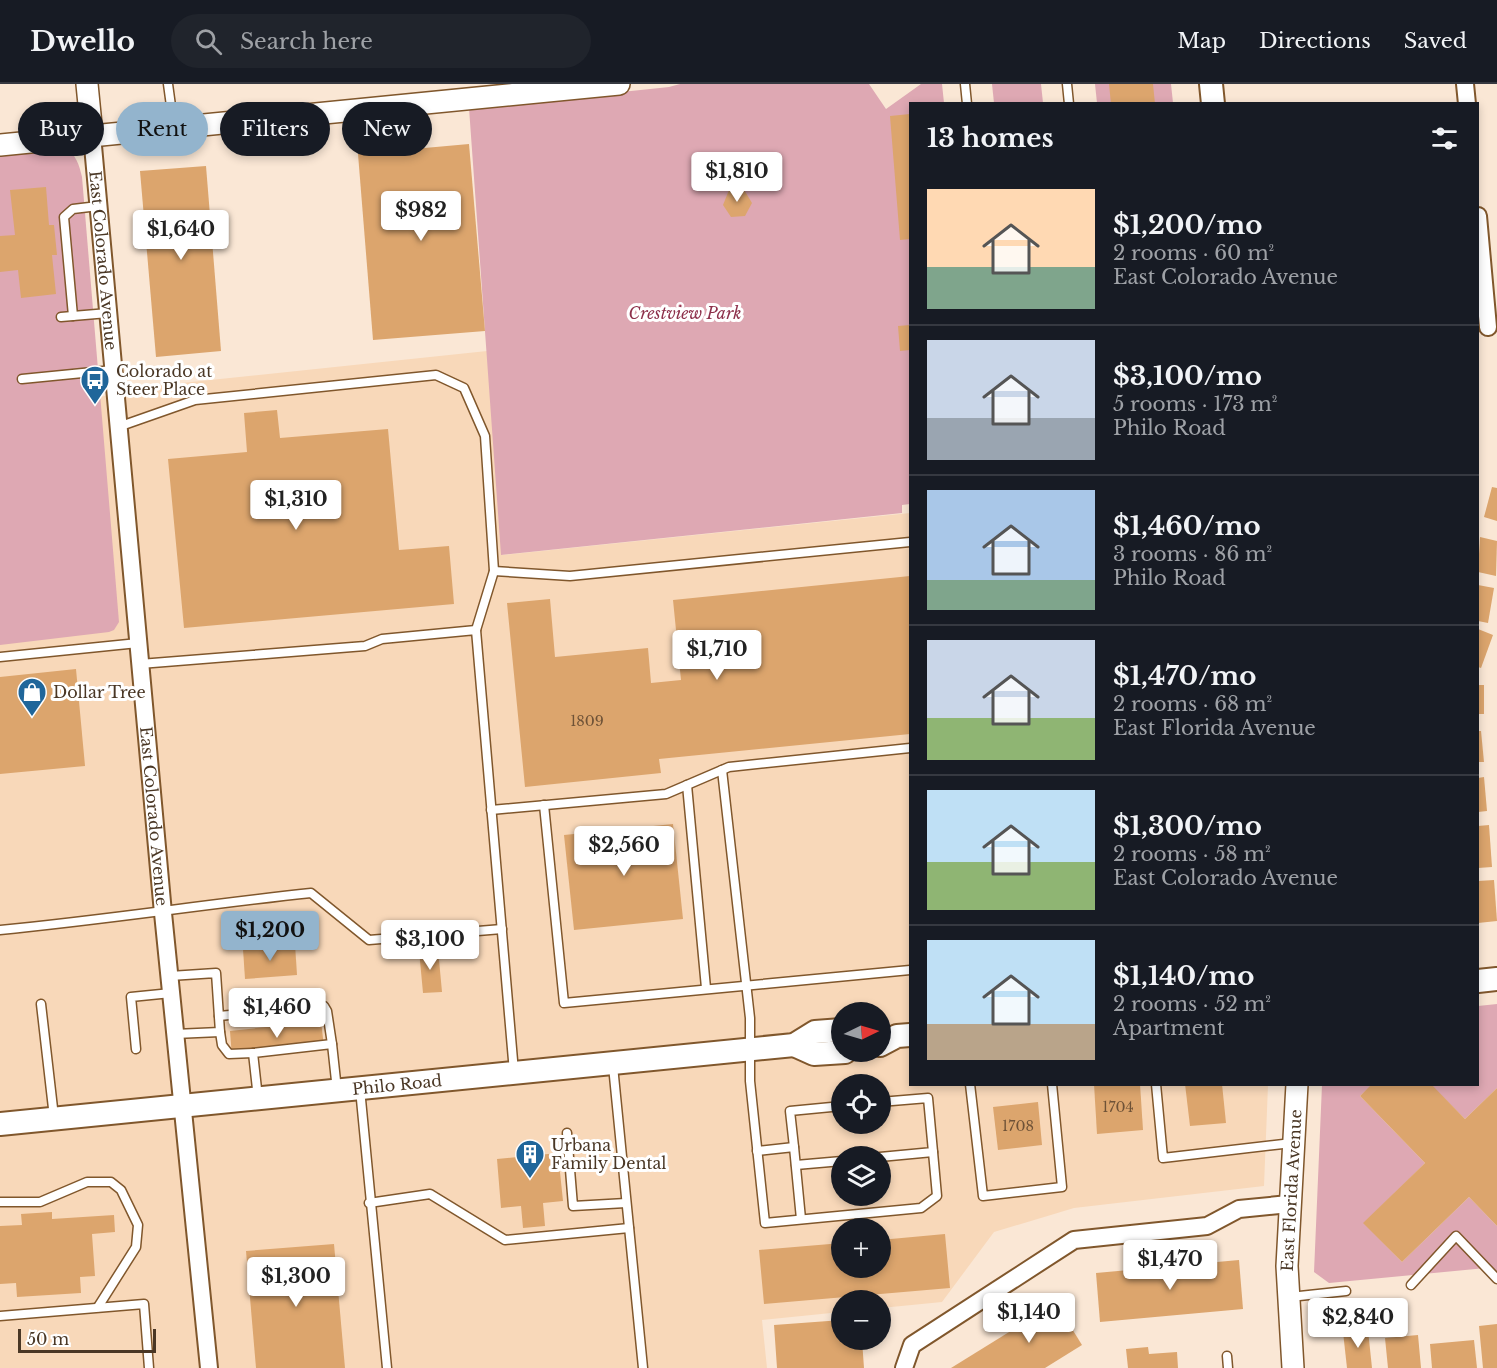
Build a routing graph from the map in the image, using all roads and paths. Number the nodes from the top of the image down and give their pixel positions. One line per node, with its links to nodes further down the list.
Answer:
1 (87, 84): 9 (street, East Colorado Avenue)
2 (168, 84): 10 (lane)
3 (618, 84): 8 (street)
4 (965, 84): 11 (lane)
5 (1067, 84): 12 (lane)
6 (1211, 84): 13 (main road)
7 (1465, 84): 14 (street)
8 (590, 86): 15 (street)
9 (89, 102)
10 (170, 102)
11 (967, 102)
12 (1069, 102)
13 (1213, 102)
14 (1467, 102)
15 (208, 125)
16 (18, 143): 17 (street)
17 (0, 145)
18 (94, 156): 19 (street, East Colorado Avenue)
19 (98, 206): 21 (street, East Colorado Avenue); 22 (lane)
20 (1479, 228): 24 (street)
21 (108, 313): 22 (lane); 25 (street, East Colorado Avenue)
22 (73, 316): 23 (lane)
23 (61, 317)
24 (1487, 327)
25 (113, 370): 26 (lane); 27 (street, East Colorado Avenue)
26 (22, 379)
27 (118, 426): 29 (lane); 31 (street, East Colorado Avenue)
28 (909, 543): 29 (lane)
29 (494, 571): 30 (lane)
30 (476, 630): 33 (lane); 38 (lane)
31 (138, 643): 32 (lane); 33 (street, East Colorado Avenue)
32 (0, 657)
33 (140, 664): 39 (street, East Colorado Avenue)
34 (909, 748): 35 (lane)
35 (722, 770): 36 (lane); 46 (lane)
36 (687, 785): 37 (lane); 47 (lane)
37 (544, 805): 38 (lane); 47 (lane)
38 (491, 810): 40 (lane)
39 (163, 913): 40 (lane); 41 (lane); 45 (street, East Colorado Avenue)
40 (502, 929): 60 (lane)
41 (0, 930)
42 (909, 970): 46 (lane)
43 (1497, 979): 44 (main road)
44 (1479, 981)
45 (170, 984): 49 (lane); 52 (street, East Colorado Avenue); 55 (lane)
46 (746, 984): 47 (lane); 56 (lane)
47 (706, 988)
48 (41, 1004): 71 (lane)
49 (219, 1016): 51 (lane); 53 (lane)
50 (831, 1031): 54 (main road, Philo Road)
51 (220, 1032): 52 (lane); 57 (lane)
52 (175, 1034): 69 (street, East Colorado Avenue)
53 (332, 1044): 57 (lane); 66 (lane)
54 (794, 1044): 56 (main road, Philo Road); 58 (main road, Philo Road)
55 (136, 1049)
56 (751, 1049): 59 (main road, Philo Road); 76 (lane)
57 (253, 1053): 67 (lane)
58 (831, 1053)
59 (612, 1062): 60 (main road, Philo Road); 83 (lane)
60 (514, 1072): 65 (main road, Philo Road)
61 (970, 1086): 62 (lane)
62 (1052, 1086)
63 (1156, 1086): 74 (lane)
64 (1297, 1086): 74 (street, East Florida Avenue)
65 (360, 1088): 66 (main road, Philo Road); 82 (lane)
66 (337, 1090): 67 (main road, Philo Road)
67 (258, 1098): 69 (main road, Philo Road)
68 (891, 1101): 77 (lane)
69 (183, 1106): 71 (main road, Philo Road); 95 (street, East Colorado Avenue)
70 (831, 1107): 75 (lane)
71 (54, 1119): 72 (main road, Philo Road)
72 (0, 1124)
73 (567, 1133): 83 (lane)
74 (1294, 1143): 84 (street, East Florida Avenue)
75 (794, 1147): 76 (lane); 80 (lane)
76 (757, 1151): 85 (lane)
77 (933, 1152): 78 (lane); 85 (lane)
78 (891, 1156)
79 (831, 1162): 80 (lane)
80 (796, 1165): 85 (lane)
81 (0, 1202): 91 (lane)
82 (369, 1203): 86 (lane); 96 (lane)
83 (626, 1203): 86 (lane)
84 (1289, 1204): 90 (street, East Florida Avenue); 98 (street)
85 (801, 1219)
86 (629, 1228): 97 (lane)
87 (1497, 1279): 88 (lane)
88 (1411, 1285)
89 (1346, 1291): 90 (lane)
90 (1289, 1297): 100 (street, East Florida Avenue)
91 (98, 1307): 92 (lane); 94 (lane)
92 (0, 1316)
93 (1227, 1356): 99 (lane)
94 (149, 1368)
95 (209, 1368)
96 (387, 1368)
97 (643, 1368)
98 (904, 1368)
99 (1228, 1368)
100 (1293, 1368)

